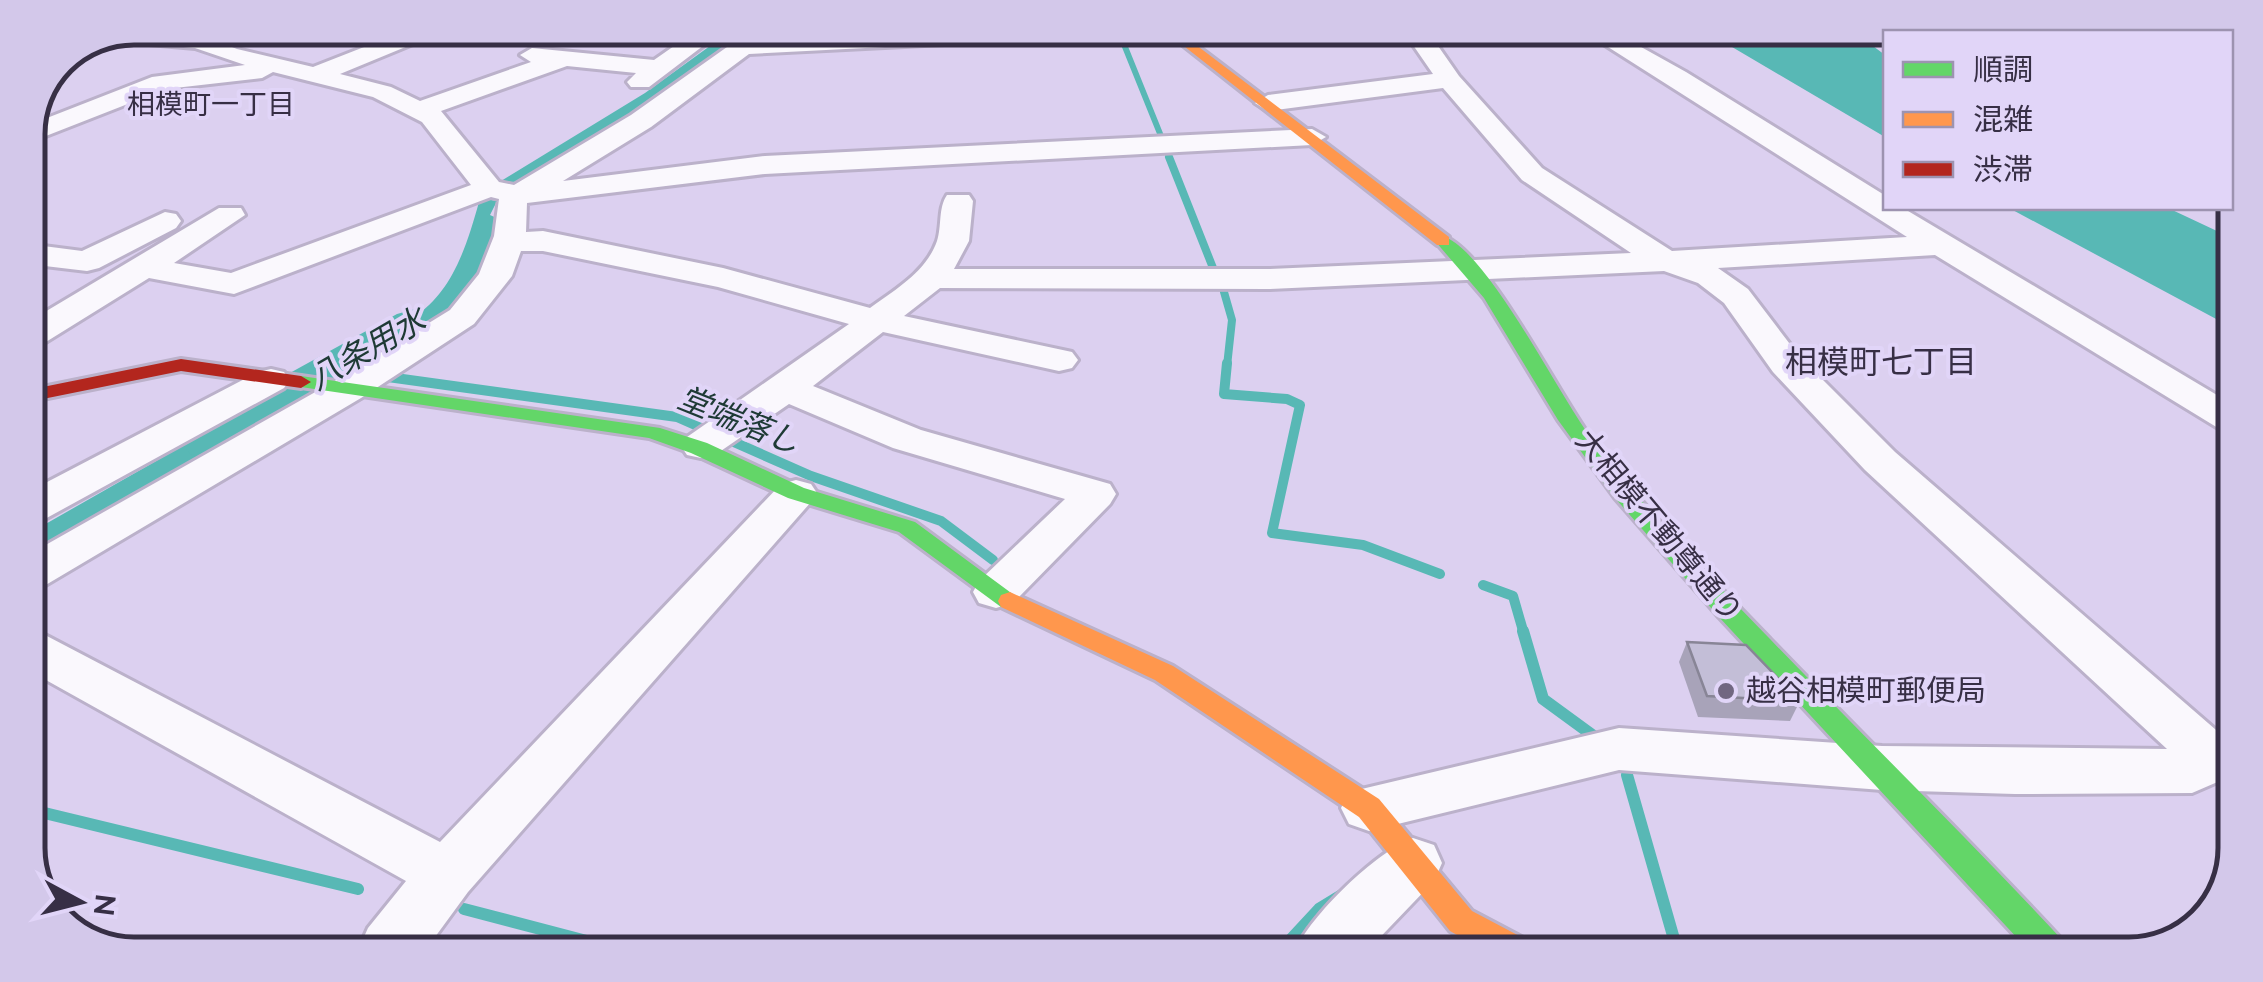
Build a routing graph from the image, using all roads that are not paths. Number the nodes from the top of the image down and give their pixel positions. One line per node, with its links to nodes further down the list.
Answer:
1 (227, 45): 10 (street)
2 (390, 45): 12 (street)
3 (536, 45): 9 (street)
4 (691, 45): 11 (street)
5 (744, 45): 19 (street)
6 (1190, 45): 15 (street, 大相模不動尊通り)
7 (1428, 45): 13 (street)
8 (1620, 45): 21 (street)
9 (560, 60): 11 (street); 16 (street)
10 (282, 68): 12 (street); 17 (street)
11 (660, 68): 14 (street)
12 (316, 75): 16 (street)
13 (1449, 80): 15 (street); 28 (street)
14 (632, 86)
15 (1268, 103): 18 (street, 大相模不動尊通り)
16 (422, 109): 19 (street)
17 (45, 128)
18 (1312, 137): 19 (street); 30 (street, 大相模不動尊通り)
19 (504, 191): 25 (street); 29 (street)
20 (958, 201): 31 (street)
21 (1883, 208)
22 (1887, 210): 26 (street)
23 (230, 215): 29 (street)
24 (165, 221): 27 (street)
25 (507, 242): 32 (street); 36 (street)
26 (1942, 245): 28 (street); 39 (street)
27 (45, 256)
28 (1664, 260): 30 (street); 46 (street)
29 (145, 267): 33 (street)
30 (1474, 270): 31 (street); 48 (street, 大相模不動尊通り)
31 (932, 278): 32 (street)
32 (875, 320): 34 (street); 37 (street)
33 (45, 327)
34 (1059, 360)
35 (282, 382): 36 (street); 38 (street); 42 (street)
36 (340, 389): 40 (street); 43 (street)
37 (786, 389): 40 (street); 44 (street)
38 (45, 392)
39 (2218, 412)
40 (711, 440): 41 (street)
41 (796, 493): 44 (street); 51 (street)
42 (45, 501)
43 (45, 565)
44 (996, 592): 49 (street)
45 (45, 657): 51 (street)
46 (2218, 754)
47 (2218, 759): 48 (street)
48 (1882, 768): 49 (street); 55 (street, 大相模不動尊通り)
49 (1369, 808): 50 (street)
50 (1413, 863): 53 (street); 54 (street)
51 (447, 874): 52 (street)
52 (398, 937)
53 (1340, 937)
54 (1490, 937)
55 (2038, 937)

